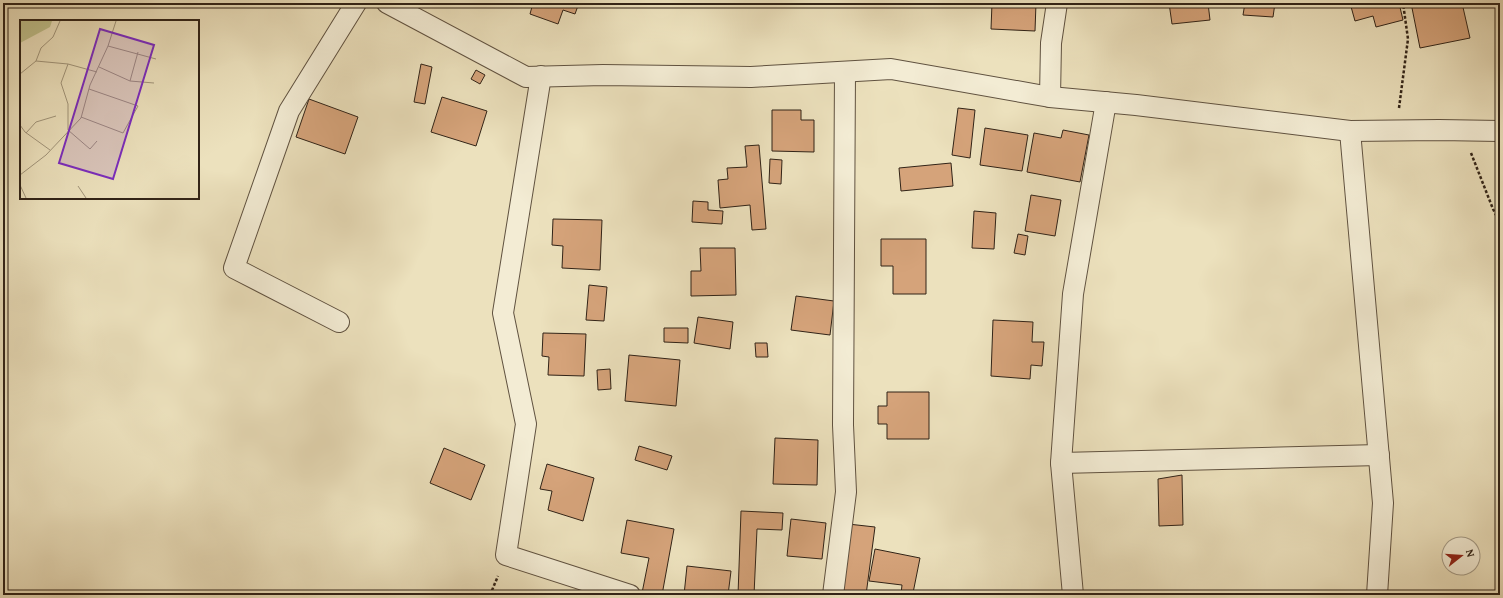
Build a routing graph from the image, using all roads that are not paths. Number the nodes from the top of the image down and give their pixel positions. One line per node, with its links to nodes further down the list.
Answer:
1 (356, 3): 10 (street)
2 (387, 3): 5 (street)
3 (1057, 3): 6 (street)
4 (845, 72): 5 (street); 6 (street); 14 (street)
5 (541, 76): 13 (street)
6 (1050, 96): 7 (street)
7 (1106, 102): 8 (street); 12 (street)
8 (1350, 131): 9 (street); 11 (street)
9 (1500, 131)
10 (339, 322)
11 (1379, 455): 12 (street); 16 (street)
12 (1061, 463): 15 (street)
13 (630, 595)
14 (833, 595)
15 (1073, 595)
16 (1377, 595)

